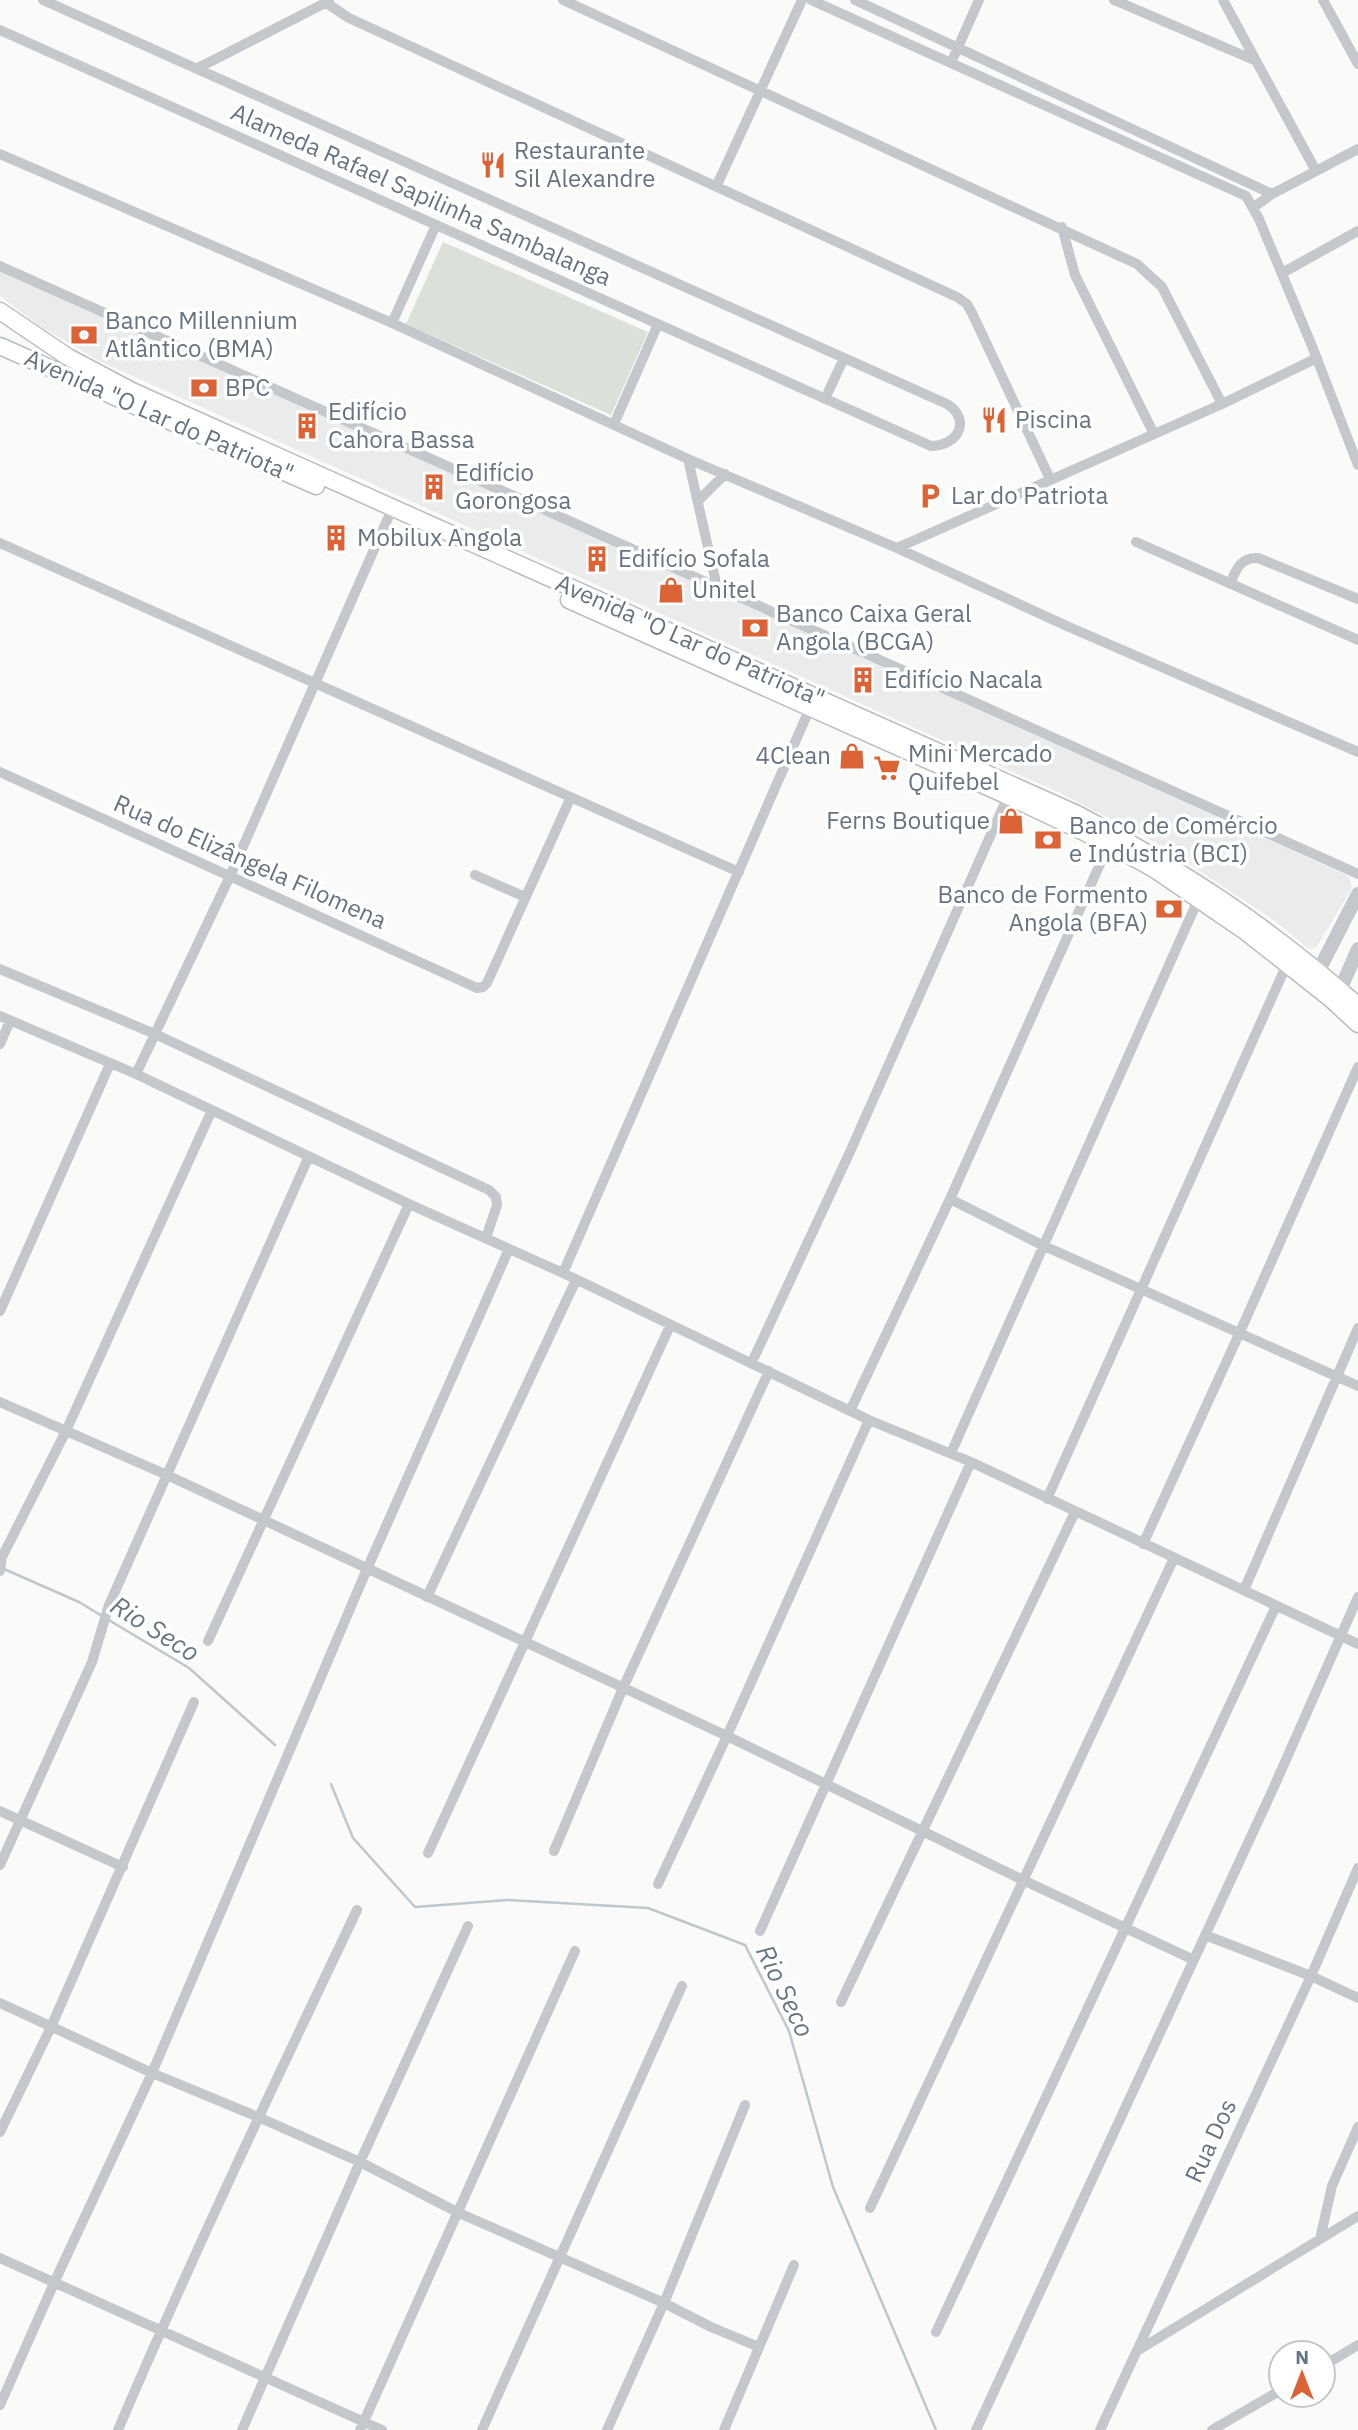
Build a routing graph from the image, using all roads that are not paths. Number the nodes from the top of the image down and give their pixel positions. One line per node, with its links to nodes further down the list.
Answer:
1 (43, 0): 11 (street, Alameda Rafael Sapilinha Sambalanga)
2 (563, 0): 18 (street)
3 (802, 0): 18 (street)
4 (811, 0): 15 (street)
5 (855, 0): 13 (street)
6 (979, 0): 13 (street)
7 (1114, 0): 14 (street)
8 (1223, 0): 14 (street)
9 (1324, 0): 16 (street)
10 (328, 1): 17 (street); 22 (street)
11 (62, 4): 17 (street, Alameda Rafael Sapilinha Sambalanga)
12 (0, 30): 25 (street, Alameda Rafael Sapilinha Sambalanga)
13 (958, 47): 15 (street); 23 (street)
14 (1254, 60): 21 (street)
15 (951, 63): 24 (street)
16 (1358, 63)
17 (198, 68): 34 (street, Alameda Rafael Sapilinha Sambalanga)
18 (761, 91): 22 (street); 26 (street)
19 (1358, 149): 21 (street)
20 (0, 154): 31 (street)
21 (1316, 171): 23 (street)
22 (717, 185): 43 (street)
23 (1272, 194): 24 (street)
24 (1254, 207): 29 (street)
25 (436, 225): 31 (street); 32 (street, Alameda Rafael Sapilinha Sambalanga)
26 (1062, 227): 37 (street); 39 (street)
27 (1358, 231): 29 (street)
28 (0, 266): 50 (street)
29 (1282, 273): 35 (street)
30 (0, 311): 71 (main road, Avenida "O Lar do Patriota")
31 (392, 323): 38 (street)
32 (658, 324): 36 (street, Alameda Rafael Sapilinha Sambalanga); 38 (street)
33 (0, 346): 45 (main road, Avenida "O Lar do Patriota")
34 (844, 358): 36 (street); 36 (street, Alameda Rafael Sapilinha Sambalanga)
35 (1317, 358): 37 (street); 41 (street)
36 (825, 398)
37 (1222, 404): 39 (street)
38 (614, 424): 40 (street)
39 (1154, 434): 43 (street)
40 (688, 459): 42 (street); 44 (street)
41 (1358, 465)
42 (725, 474): 44 (street); 48 (street)
43 (1051, 481): 48 (street)
44 (698, 501): 50 (street)
45 (388, 518): 53 (street); 54 (main road, Avenida "O Lar do Patriota")
46 (1136, 542): 49 (street)
47 (0, 543): 53 (street)
48 (897, 548): 55 (street)
49 (1230, 584): 51 (street); 52 (street)
50 (717, 587): 61 (street)
51 (1358, 598)
52 (1358, 640)
53 (315, 683): 58 (street); 63 (street)
54 (810, 708): 57 (main road, Avenida "O Lar do Patriota"); 60 (street)
55 (1358, 752)
56 (0, 772): 63 (street, Rua do Elizângela Filomena)
57 (1008, 796): 59 (main road, Avenida "O Lar do Patriota"); 95 (street)
58 (570, 799): 60 (street); 65 (street)
59 (1109, 844): 66 (main road, Avenida "O Lar do Patriota"); 83 (street)
60 (739, 872): 88 (street)
61 (1358, 874)
62 (475, 875): 65 (street)
63 (230, 876): 65 (street, Rua do Elizângela Filomena); 76 (street)
64 (1358, 894): 71 (street)
65 (526, 897)
66 (1198, 900): 68 (main road, Avenida "O Lar do Patriota"); 86 (street)
67 (1358, 949): 70 (street)
68 (1287, 964): 75 (main road, Avenida "O Lar do Patriota"); 90 (street)
69 (0, 969): 76 (street)
70 (1354, 969): 72 (street)
71 (1318, 970): 72 (main road, Avenida "O Lar do Patriota")
72 (1340, 990): 73 (main road, Avenida "O Lar do Patriota")
73 (1358, 1006)
74 (5, 1018): 77 (street); 78 (street)
75 (1358, 1024)
76 (155, 1034): 80 (street); 85 (street)
77 (0, 1044)
78 (110, 1064): 80 (street); 91 (street)
79 (1358, 1068): 94 (street)
80 (136, 1074): 81 (street)
81 (212, 1110): 82 (street); 102 (street)
82 (309, 1156): 84 (street); 105 (street)
83 (950, 1199): 86 (street); 100 (street)
84 (410, 1204): 85 (street); 108 (street)
85 (485, 1238): 87 (street)
86 (1042, 1245): 90 (street); 103 (street)
87 (509, 1249): 88 (street); 111 (street)
88 (564, 1273): 89 (street)
89 (576, 1280): 92 (street); 114 (street)
90 (1141, 1289): 94 (street); 106 (street)
91 (0, 1311)
92 (670, 1326): 95 (street); 119 (street)
93 (1358, 1328): 97 (street)
94 (1240, 1332): 97 (street); 109 (street)
95 (752, 1362): 96 (street)
96 (769, 1371): 100 (street); 121 (street)
97 (1336, 1376): 98 (street); 113 (street)
98 (1358, 1386)
99 (0, 1402): 102 (street)
100 (850, 1411): 101 (street)
101 (869, 1420): 103 (street); 123 (street)
102 (66, 1431): 105 (street); 112 (street)
103 (951, 1453): 104 (street)
104 (971, 1462): 106 (street); 124 (street)
105 (167, 1475): 108 (street); 126 (street)
106 (1047, 1499): 107 (street)
107 (1075, 1512): 109 (street); 127 (street)
108 (263, 1521): 111 (street); 118 (street)
109 (1143, 1544): 110 (street)
110 (1174, 1559): 113 (street); 133 (street)
111 (367, 1569): 114 (street); 148 (street)
112 (0, 1571)
113 (1244, 1590): 116 (street)
114 (427, 1597): 119 (street)
115 (1358, 1597): 117 (street)
116 (1276, 1606): 117 (street); 137 (street)
117 (1341, 1636): 120 (street); 139 (street)
118 (208, 1642)
119 (525, 1644): 121 (street); 129 (street)
120 (1358, 1644)
121 (623, 1688): 123 (street); 128 (street)
122 (194, 1702): 131 (street)
123 (727, 1736): 124 (street); 134 (street)
124 (826, 1785): 127 (street); 138 (street)
125 (0, 1811): 126 (street)
126 (21, 1821): 130 (street); 131 (street)
127 (923, 1830): 133 (street); 145 (street)
128 (554, 1851)
129 (428, 1853)
130 (0, 1865)
131 (122, 1867): 147 (street)
132 (1358, 1868): 142 (street, Rua Dos)
133 (1025, 1881): 137 (street); 154 (street)
134 (658, 1884)
135 (357, 1910): 150 (street)
136 (468, 1927): 153 (street)
137 (1125, 1927): 141 (street); 164 (street)
138 (760, 1931)
139 (1205, 1935): 141 (street); 142 (street)
140 (575, 1951): 155 (street)
141 (1194, 1959): 179 (street)
142 (1311, 1976): 144 (street); 167 (street, Rua Dos)
143 (682, 1986): 158 (street)
144 (1358, 1998)
145 (841, 2002)
146 (0, 2003): 147 (street)
147 (51, 2027): 148 (street); 152 (street)
148 (152, 2073): 150 (street); 161 (street)
149 (745, 2105): 162 (street)
150 (258, 2117): 153 (street); 163 (street)
151 (1358, 2127): 157 (street)
152 (0, 2132)
153 (360, 2162): 155 (street); 169 (street)
154 (870, 2208)
155 (459, 2213): 158 (street); 172 (street)
156 (1358, 2216): 157 (street)
157 (1320, 2239): 167 (street)
158 (560, 2257): 162 (street); 176 (street)
159 (0, 2258): 161 (street)
160 (794, 2265): 166 (street)
161 (54, 2283): 163 (street); 171 (street)
162 (664, 2303): 166 (street); 177 (street)
163 (160, 2330): 169 (street); 173 (street)
164 (936, 2332)
165 (1358, 2345): 168 (street)
166 (759, 2347): 178 (street)
167 (1137, 2351): 180 (street, Rua Dos)
168 (1337, 2358)
169 (265, 2378): 172 (street); 174 (street)
170 (1267, 2398): 181 (street)
171 (0, 2405)
172 (361, 2426): 175 (street)
173 (118, 2430)
174 (242, 2430)
175 (382, 2430)
176 (482, 2430)
177 (607, 2430)
178 (724, 2430)
179 (976, 2430)
180 (1100, 2430)
181 (1212, 2430)

